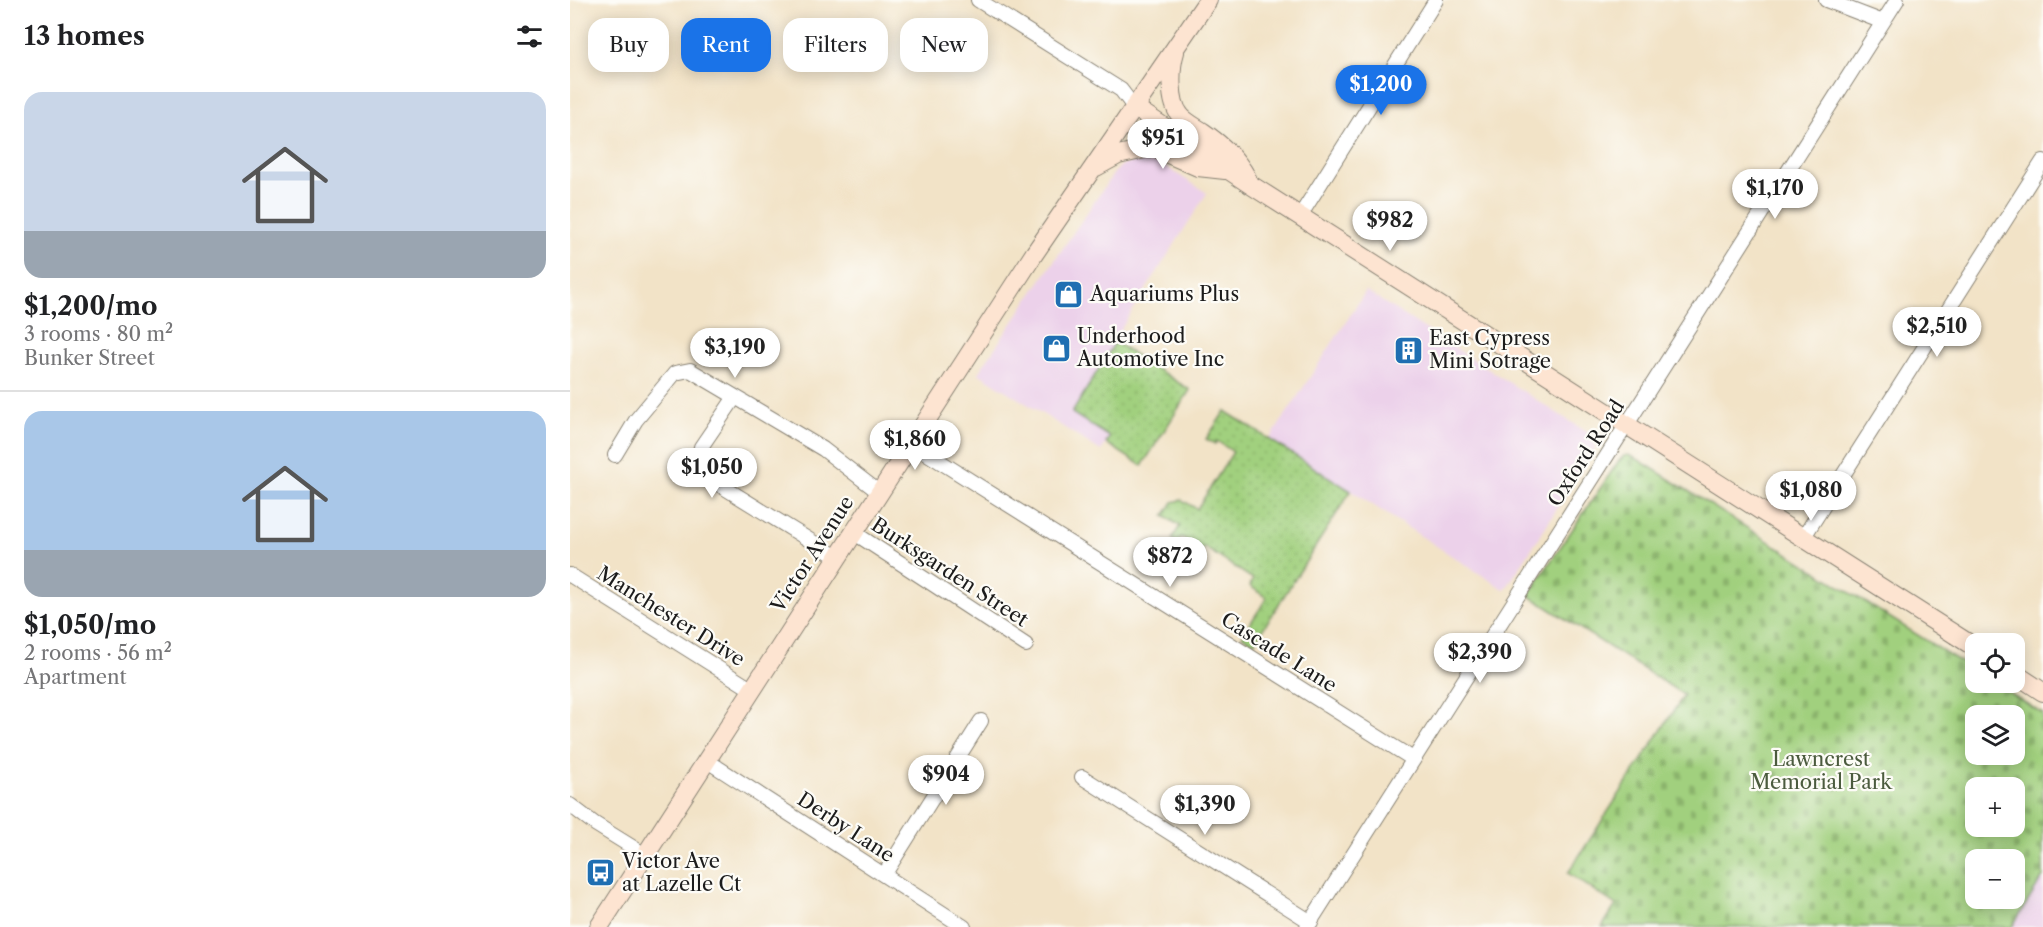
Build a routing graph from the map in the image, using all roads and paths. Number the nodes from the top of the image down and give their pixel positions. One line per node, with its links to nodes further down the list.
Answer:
1 (978, 0): 8 (street)
2 (1208, 0): 7 (main road, Victor Avenue)
3 (1436, 0): 13 (street)
4 (1826, 0): 6 (street)
5 (1897, 0): 6 (street, Oxford Road)
6 (1883, 22): 15 (street, Oxford Road)
7 (1180, 40): 8 (main road, Victor Avenue); 12 (main road)
8 (1134, 106): 10 (main road); 11 (main road, Victor Avenue)
9 (2043, 161): 20 (street)
10 (1229, 171): 11 (main road); 12 (main road)
11 (1089, 172): 16 (main road, Victor Avenue)
12 (1251, 185): 13 (main road)
13 (1300, 216): 15 (main road)
14 (735, 397): 17 (street); 18 (street); 21 (street)
15 (1628, 425): 20 (main road); 29 (street, Oxford Road)
16 (912, 444): 18 (main road, Victor Avenue); 29 (street, Cascade Lane)
17 (615, 455)
18 (880, 492): 19 (main road, Victor Avenue)
19 (853, 532): 21 (main road, Victor Avenue); 24 (street, Burksgarden Street)
20 (1803, 538): 23 (main road)
21 (837, 557): 26 (main road, Victor Avenue)
22 (570, 575): 26 (street, Manchester Drive)
23 (1965, 641)
24 (1026, 645)
25 (2025, 680): 27 (main road)
26 (751, 689): 30 (main road, Victor Avenue)
27 (2043, 692)
28 (981, 721): 34 (street)
29 (1413, 759): 35 (street, Oxford Road)
30 (706, 760): 33 (main road, Victor Avenue); 34 (street, Derby Lane)
31 (1082, 777): 35 (street)
32 (570, 805): 33 (street)
33 (645, 855): 37 (main road, Victor Avenue)
34 (884, 875): 36 (street, Derby Lane)
35 (1309, 924)
36 (956, 925)
37 (599, 927)

